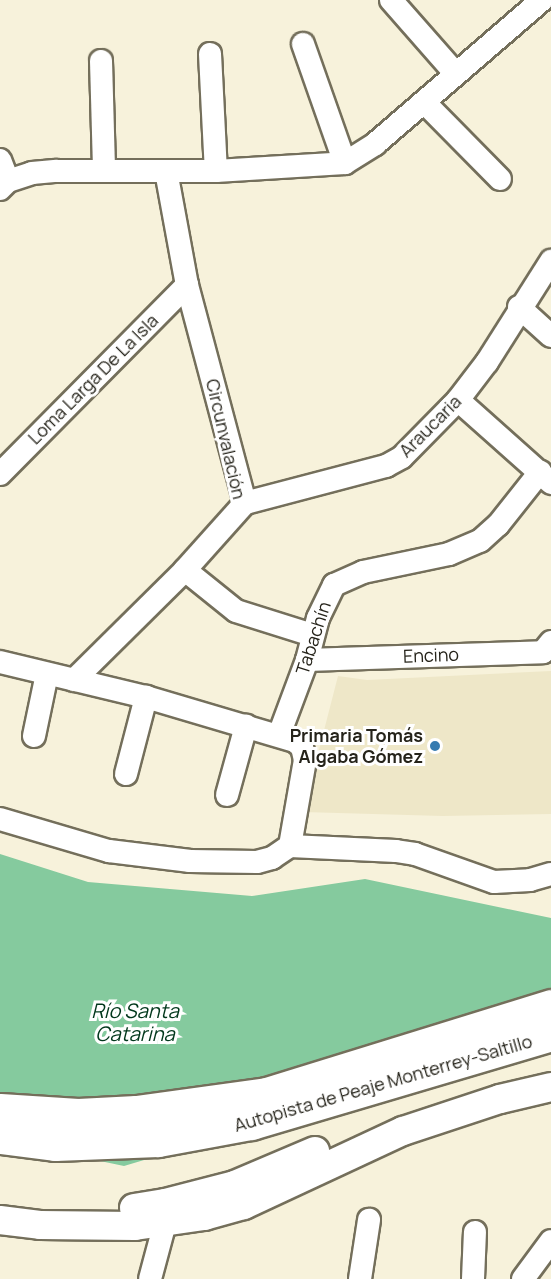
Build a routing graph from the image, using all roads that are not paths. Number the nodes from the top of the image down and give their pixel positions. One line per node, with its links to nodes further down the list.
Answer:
1 (391, 0): 7 (street)
2 (543, 0): 3 (street); 7 (street)
3 (551, 9)
4 (303, 44): 9 (street)
5 (210, 54): 12 (street)
6 (101, 61): 10 (street)
7 (456, 74): 8 (street)
8 (424, 102): 9 (street); 14 (street)
9 (345, 163): 12 (street)
10 (104, 169): 11 (street); 13 (street)
11 (166, 171): 12 (street); 16 (street, Circunvalación)
12 (216, 171)
13 (3, 177)
14 (500, 178)
15 (551, 261): 17 (street, Araucaria)
16 (187, 285): 20 (street, Loma Larga De La Isla); 22 (street, Circunvalación)
17 (519, 307): 18 (street); 19 (street, Araucaria)
18 (551, 336)
19 (458, 400): 21 (street); 22 (street, Araucaria)
20 (0, 474)
21 (546, 477): 24 (street, Tabachín)
22 (245, 503): 23 (street, Circunvalación)
23 (185, 570): 24 (street); 29 (street, Circunvalación)
24 (312, 635): 26 (street, Tabachín)
25 (548, 648): 26 (street, Encino)
26 (307, 660): 33 (street, Tabachín)
27 (0, 662): 28 (street)
28 (47, 674): 29 (street); 32 (street)
29 (74, 680): 30 (street)
30 (146, 697): 31 (street); 34 (street)
31 (246, 726): 33 (street); 35 (street)
32 (34, 735)
33 (279, 735): 37 (street)
34 (126, 774)
35 (227, 795)
36 (0, 819): 37 (street)
37 (290, 846): 38 (street)
38 (551, 874)
39 (551, 1006): 43 (highway, Autopista de Peaje Monterrey-Saltillo)
40 (551, 1035): 44 (highway, Autopista de Peaje Monterrey-Saltillo)
41 (551, 1067): 45 (main road)
42 (551, 1087): 48 (main road)
43 (0, 1110)
44 (0, 1137)
45 (0, 1201)
46 (0, 1220): 48 (main road)
47 (369, 1220): 52 (street)
48 (165, 1223): 51 (street)
49 (475, 1232): 53 (street)
50 (548, 1244): 54 (street); 55 (street)
51 (150, 1279)
52 (360, 1279)
53 (473, 1279)
54 (524, 1279)
55 (546, 1279)

